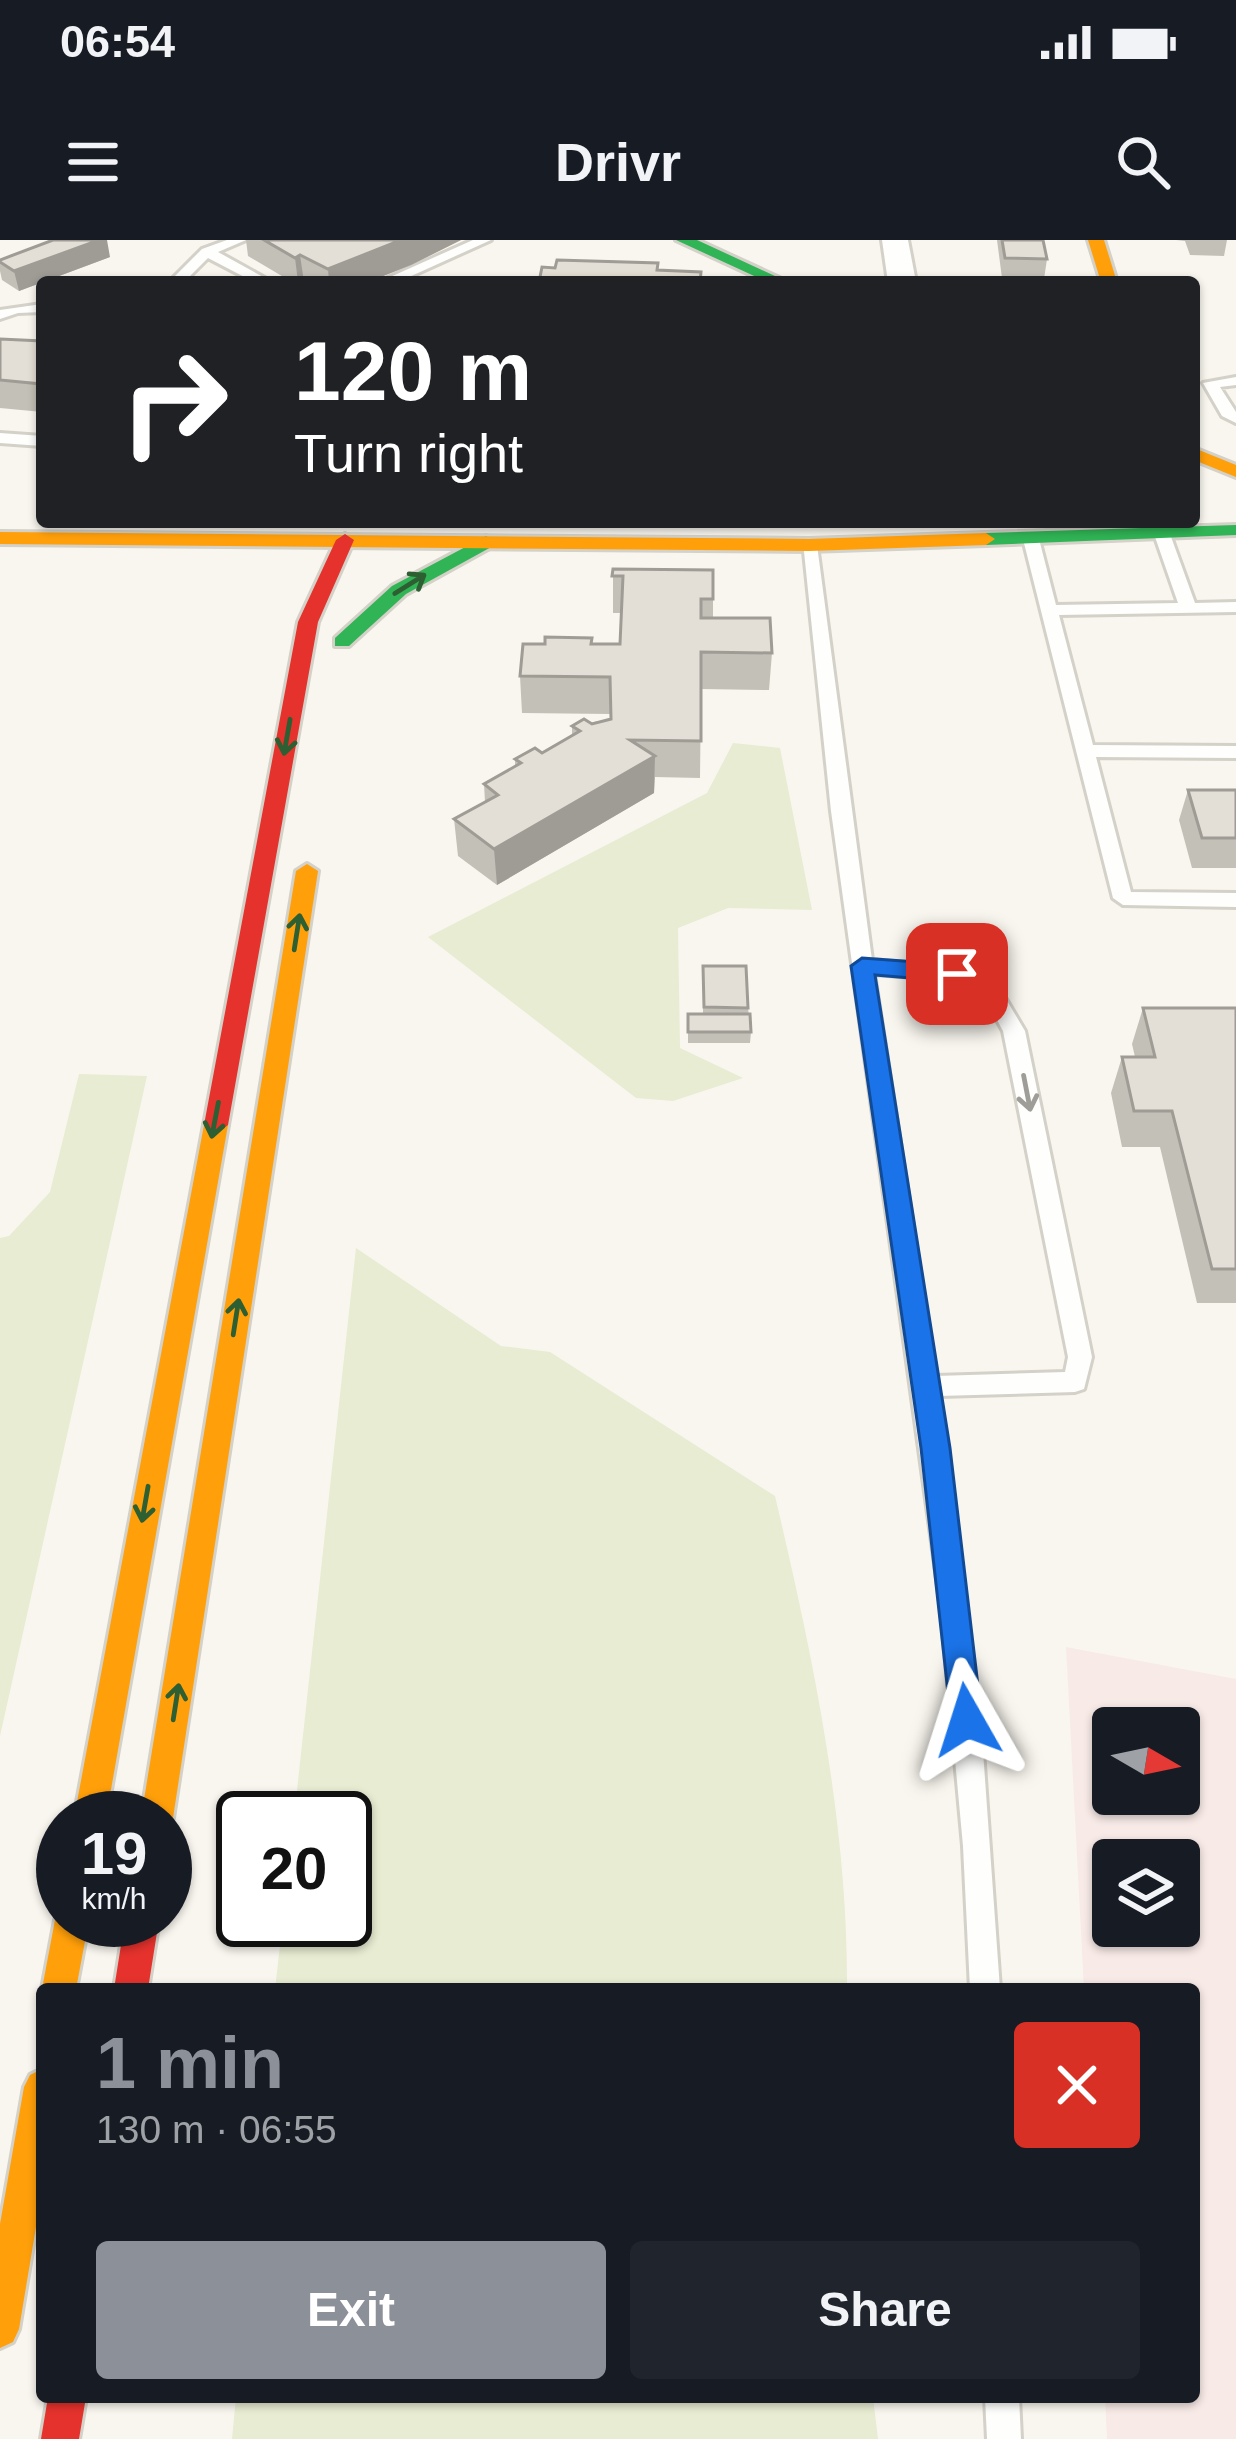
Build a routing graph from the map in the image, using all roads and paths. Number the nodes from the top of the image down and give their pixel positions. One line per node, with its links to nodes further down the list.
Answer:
1 (239, 240): 6 (lane)
2 (484, 240): 9 (lane)
3 (684, 240): 10 (main road)
4 (895, 240): 11 (street)
5 (1096, 240): 12 (main road)
6 (207, 252): 7 (lane); 8 (lane)
7 (182, 276)
8 (253, 276)
9 (400, 276)
10 (766, 276)
11 (901, 276)
12 (1107, 276)
13 (36, 308): 14 (lane)
14 (0, 315)
15 (1236, 381): 16 (lane)
16 (1236, 418)
17 (0, 438): 18 (lane)
18 (36, 441)
19 (1200, 456): 20 (main road)
20 (1236, 472)
21 (1168, 528): 23 (main road); 24 (main road); 29 (lane)
22 (76, 530): 25 (main road); 26 (main road)
23 (1236, 530)
24 (1040, 533): 28 (main road); 31 (lane)
25 (0, 538)
26 (345, 540): 27 (main road); 27 (main road, one-way to 27); 38 (main road, one-way to 38)
27 (488, 540): 28 (main road)
28 (808, 545): 36 (lane)
29 (1188, 608): 30 (lane); 31 (lane)
30 (1236, 608)
31 (1049, 610): 32 (lane)
32 (1085, 752): 33 (lane); 35 (lane)
33 (1236, 752)
34 (312, 835): 39 (main road, one-way to 34)
35 (1236, 900)
36 (862, 966): 37 (lane); 37 (lane, one-way to 37)
37 (926, 1386): 44 (lane)
38 (95, 1791)
39 (162, 1791)
40 (67, 1947): 42 (main road)
41 (138, 1947): 43 (main road)
42 (60, 1983)
43 (132, 1983)
44 (985, 1983)
45 (36, 2122): 46 (main road)
46 (0, 2329)
47 (66, 2403): 49 (main road)
48 (1002, 2403): 50 (lane)
49 (60, 2439)
50 (1004, 2439)

